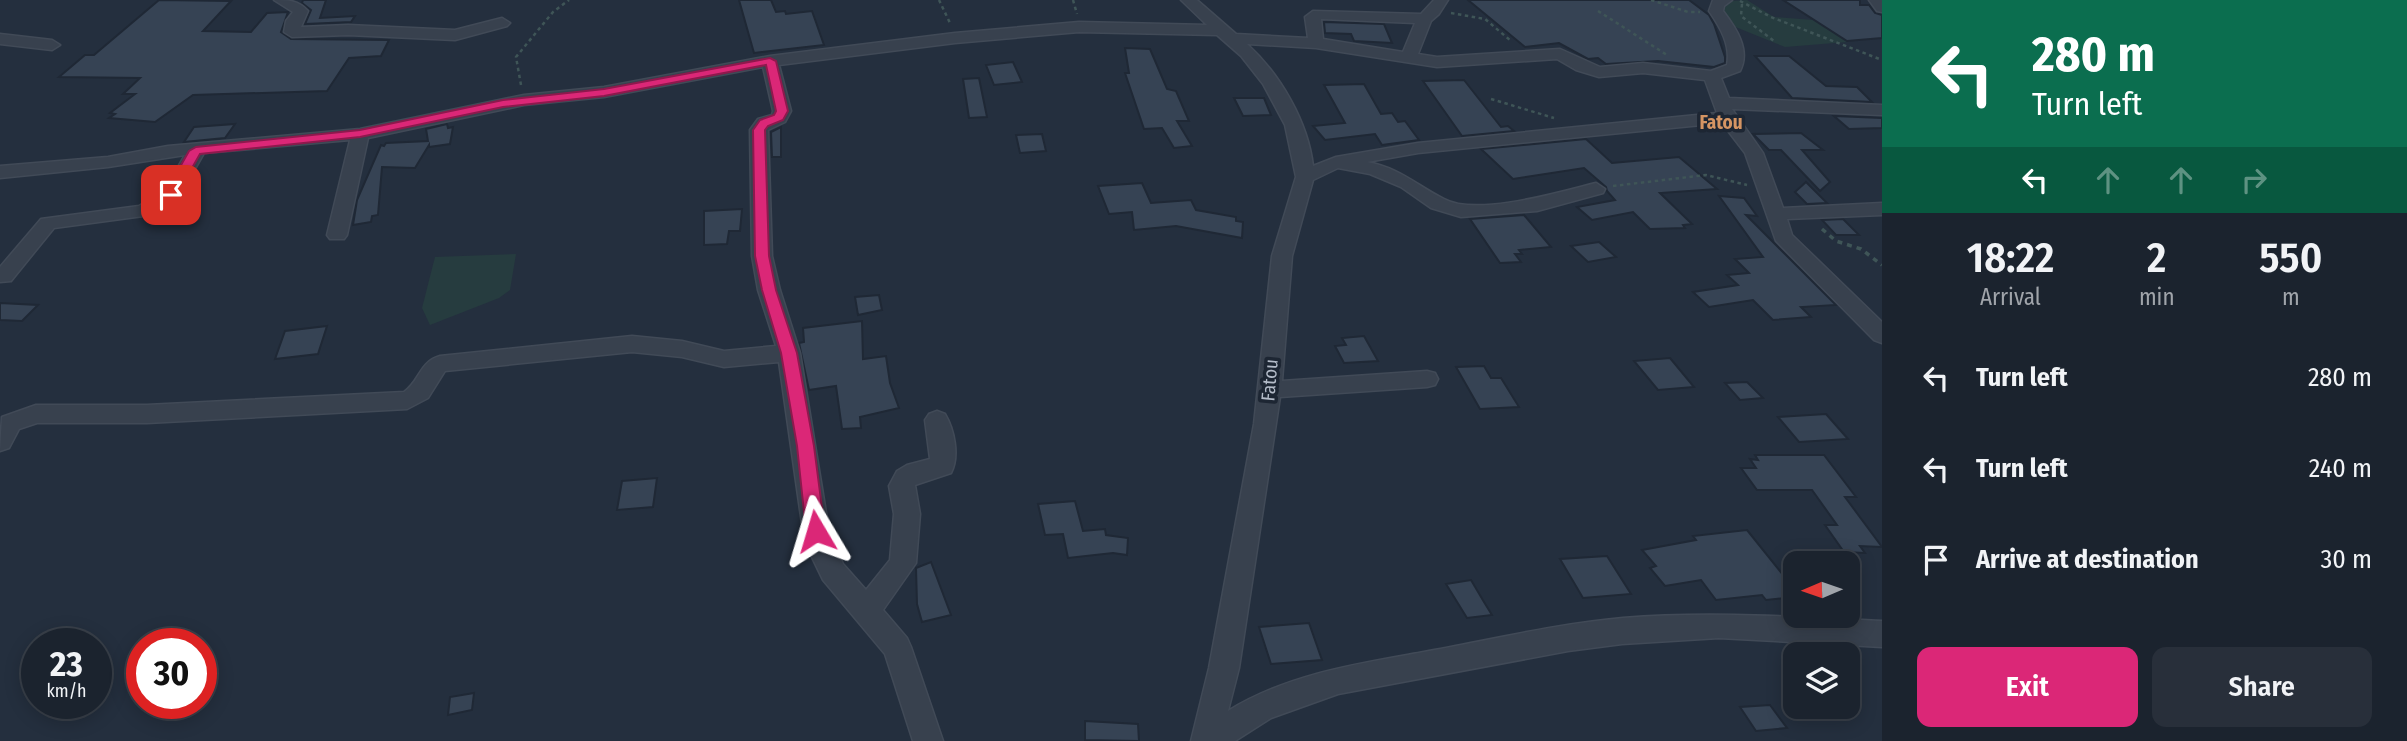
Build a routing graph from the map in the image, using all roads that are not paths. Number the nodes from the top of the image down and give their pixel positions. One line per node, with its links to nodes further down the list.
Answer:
1 (281, 0): 7 (street)
2 (1188, 0): 8 (street, Fatou)
3 (1876, 0): 5 (street)
4 (1720, 6): 14 (street)
5 (1882, 8)
6 (1433, 10): 10 (street); 12 (street)
7 (502, 23)
8 (1226, 35): 10 (street); 13 (street); 21 (street, Fatou)
9 (0, 39): 11 (street)
10 (1316, 43): 12 (street)
11 (52, 45)
12 (1409, 56): 14 (street)
13 (770, 61): 17 (street); 28 (street)
14 (1712, 76): 15 (street)
15 (1724, 110): 16 (street); 19 (street); 24 (street)
16 (1882, 110)
17 (360, 134): 18 (street); 25 (street)
18 (196, 151): 20 (street); 26 (street)
19 (1336, 162): 21 (street); 22 (street)
20 (0, 172)
21 (1305, 177): 30 (street, Fatou)
22 (1596, 189)
23 (1882, 209): 24 (street)
24 (1777, 214): 27 (street)
25 (337, 235)
26 (4, 276)
27 (1882, 335)
28 (789, 353): 32 (street); 33 (street)
29 (1427, 379): 30 (street)
30 (1268, 390): 36 (street, Fatou)
31 (937, 420): 33 (street)
32 (0, 442)
33 (865, 612): 35 (street)
34 (1875, 639): 36 (street)
35 (928, 741)
36 (1207, 741)

